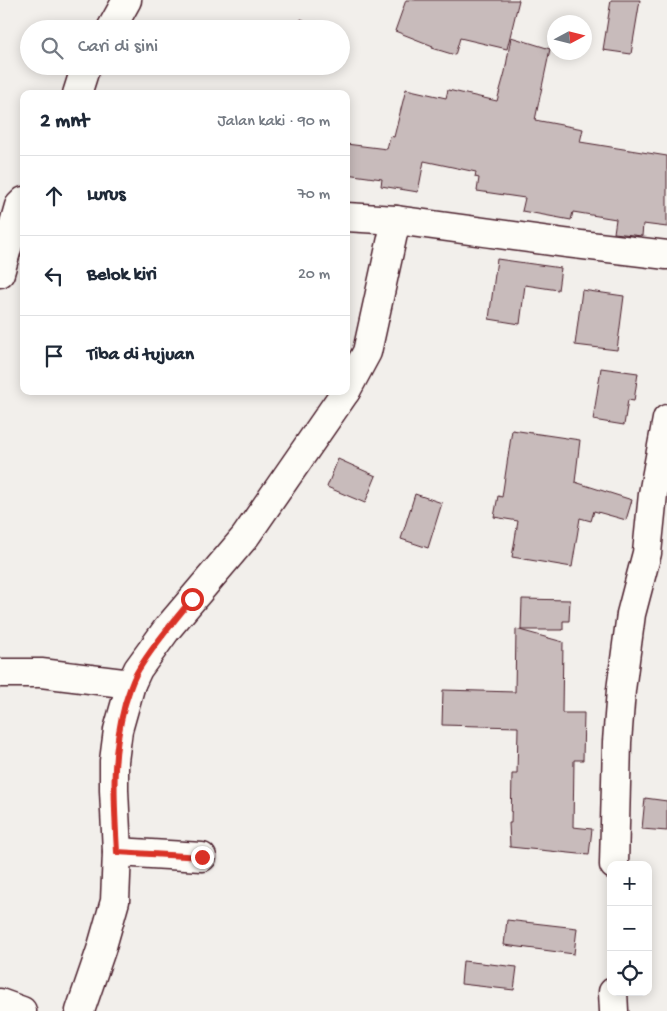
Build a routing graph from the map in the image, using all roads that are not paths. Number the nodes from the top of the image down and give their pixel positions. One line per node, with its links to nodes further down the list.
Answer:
1 (126, 0): 2 (street)
2 (115, 20)
3 (83, 75): 4 (street)
4 (78, 90)
5 (17, 204): 9 (street)
6 (350, 217): 7 (street)
7 (396, 220): 8 (street); 10 (street)
8 (667, 255)
9 (0, 273)
10 (350, 384)
11 (343, 395): 14 (street)
12 (667, 419): 17 (street)
13 (0, 673): 14 (street)
14 (131, 684): 15 (street)
15 (117, 852): 16 (street); 21 (street)
16 (202, 857)
17 (614, 861)
18 (613, 996): 22 (street)
19 (0, 1002): 20 (street)
20 (22, 1011)
21 (80, 1011)
22 (614, 1011)

